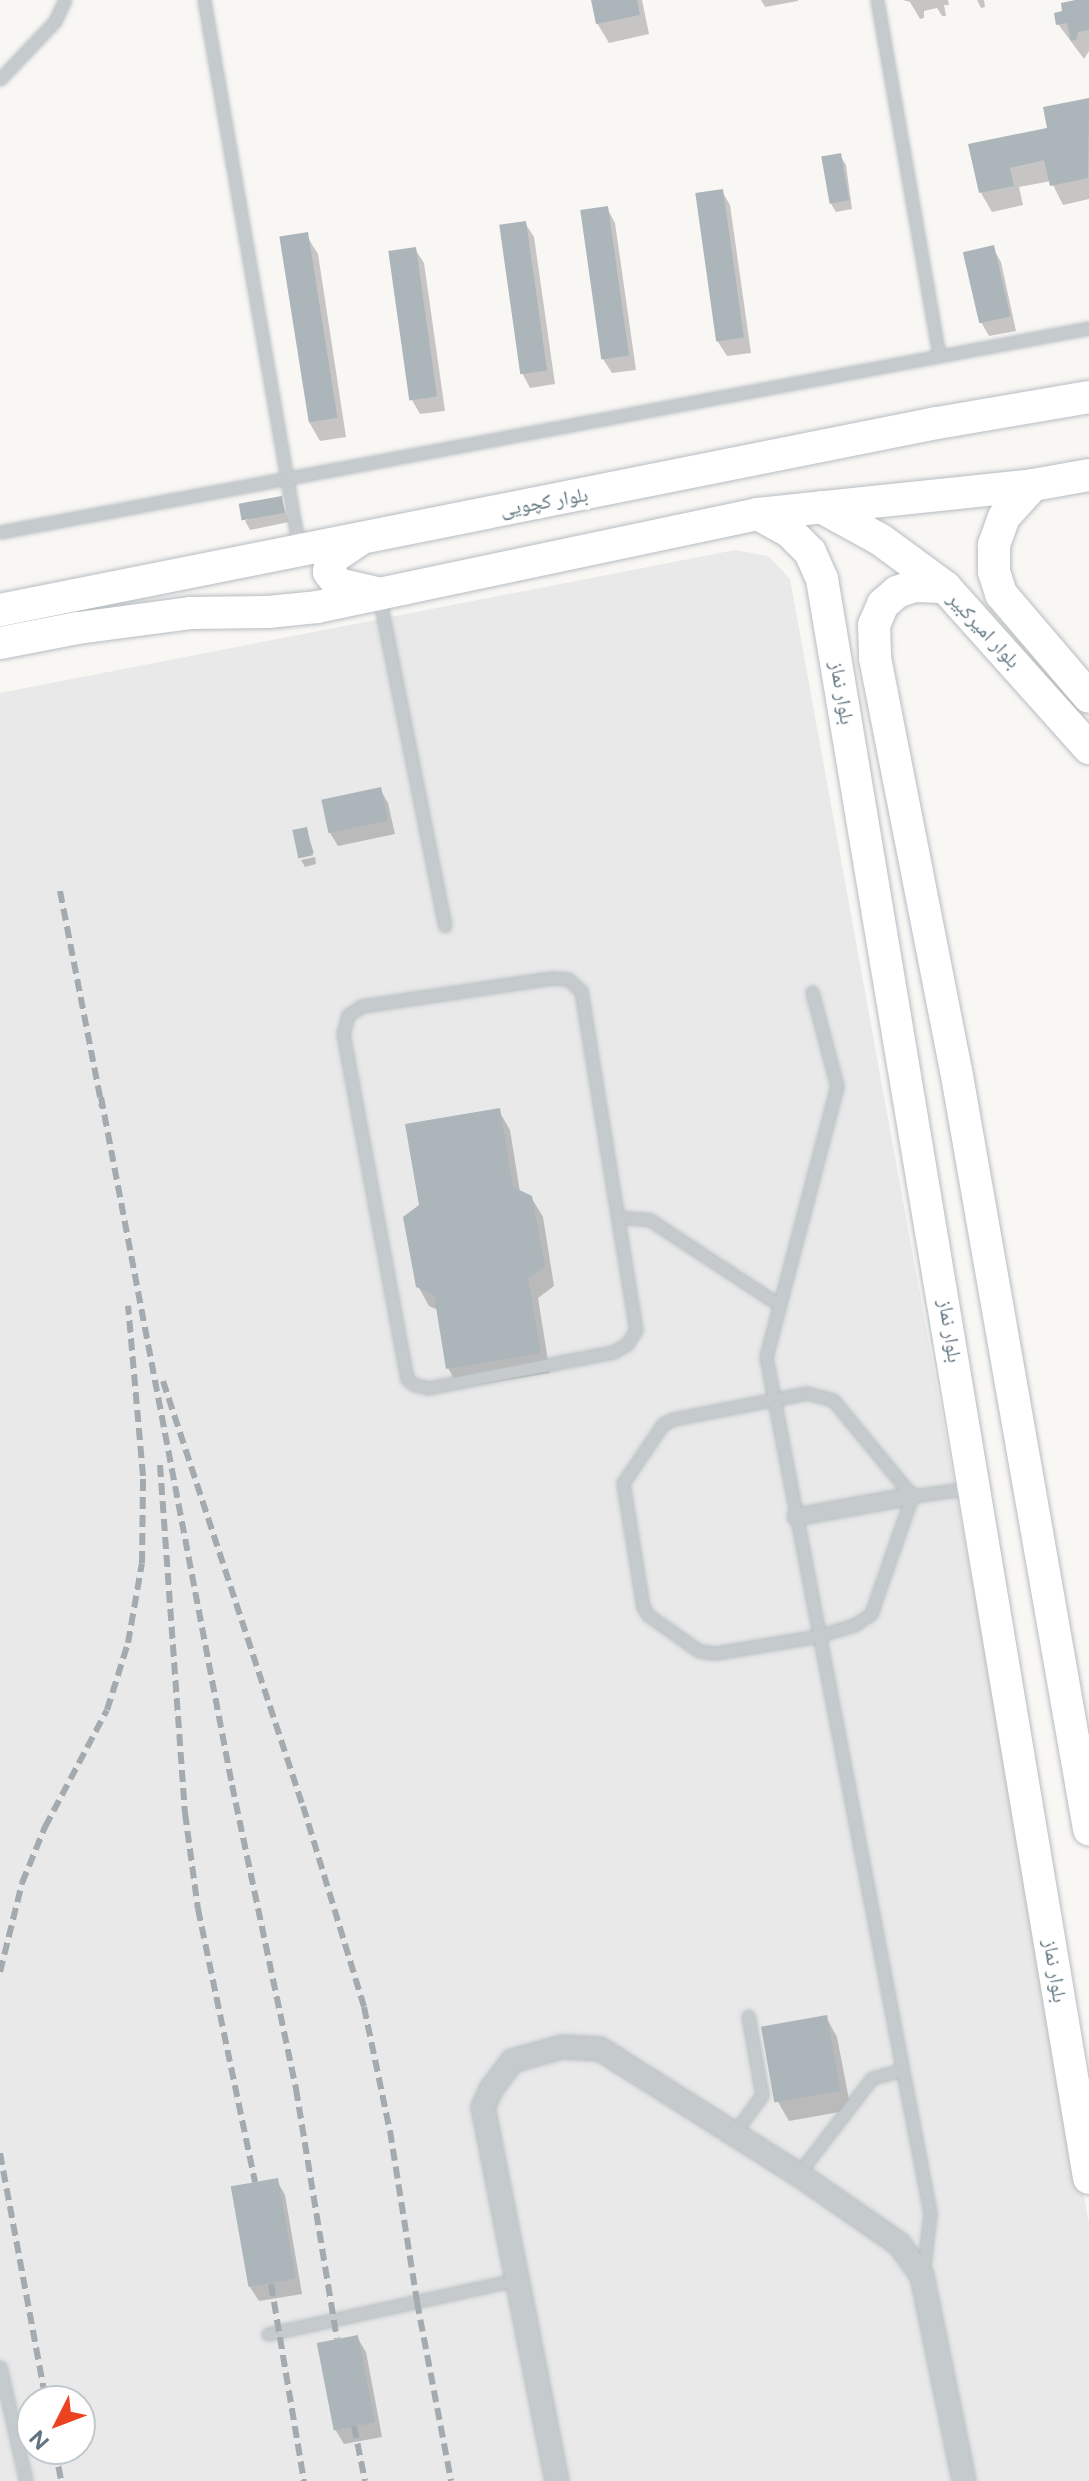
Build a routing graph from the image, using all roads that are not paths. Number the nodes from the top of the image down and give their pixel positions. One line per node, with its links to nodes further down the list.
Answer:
1 (65, 0): 4 (lane)
2 (204, 0): 9 (lane)
3 (877, 0): 6 (lane)
4 (0, 79)
5 (1089, 328): 6 (lane)
6 (939, 356): 9 (lane)
7 (1089, 397): 14 (main road, بلوار کچویی)
8 (1089, 475): 10 (main road)
9 (287, 479): 13 (lane); 15 (lane)
10 (1033, 485): 11 (main road); 20 (main road, بلوار امیرکبیر)
11 (821, 507): 12 (main road); 16 (main road, بلوار امیرکبیر)
12 (758, 514): 17 (main road); 25 (main road, بلوار نماز)
13 (0, 532)
14 (362, 538): 15 (main road, بلوار کچویی); 17 (main road)
15 (299, 549): 18 (main road, بلوار کچویی)
16 (945, 587): 21 (main road, بلوار امیرکبیر); 24 (main road, بلوار نماز)
17 (379, 594): 19 (main road); 22 (lane)
18 (0, 610)
19 (0, 643)
20 (1089, 697)
21 (1089, 748)
22 (445, 925)
23 (812, 992): 29 (lane)
24 (965, 1122): 25 (main road); 26 (main road, بلوار نماز)
25 (917, 1130): 27 (main road, بلوار نماز)
26 (974, 1172): 27 (main road); 35 (main road, بلوار نماز)
27 (927, 1188): 31 (main road, بلوار نماز)
28 (618, 1217): 28 (lane); 29 (lane)
29 (778, 1304): 30 (lane)
30 (773, 1399): 32 (lane); 33 (lane); 34 (lane)
31 (976, 1488): 32 (lane); 40 (main road, بلوار نماز)
32 (912, 1496): 33 (street); 34 (lane)
33 (796, 1517): 34 (lane)
34 (819, 1636): 37 (lane)
35 (1089, 1829)
36 (748, 2016): 38 (lane)
37 (901, 2070): 39 (lane); 41 (lane)
38 (734, 2133): 39 (street); 42 (street)
39 (798, 2174): 41 (street)
40 (1089, 2178)
41 (922, 2276): 47 (street)
42 (516, 2280): 43 (lane); 46 (street)
43 (268, 2334)
44 (0, 2367): 45 (lane)
45 (26, 2481)
46 (557, 2481)
47 (964, 2481)

